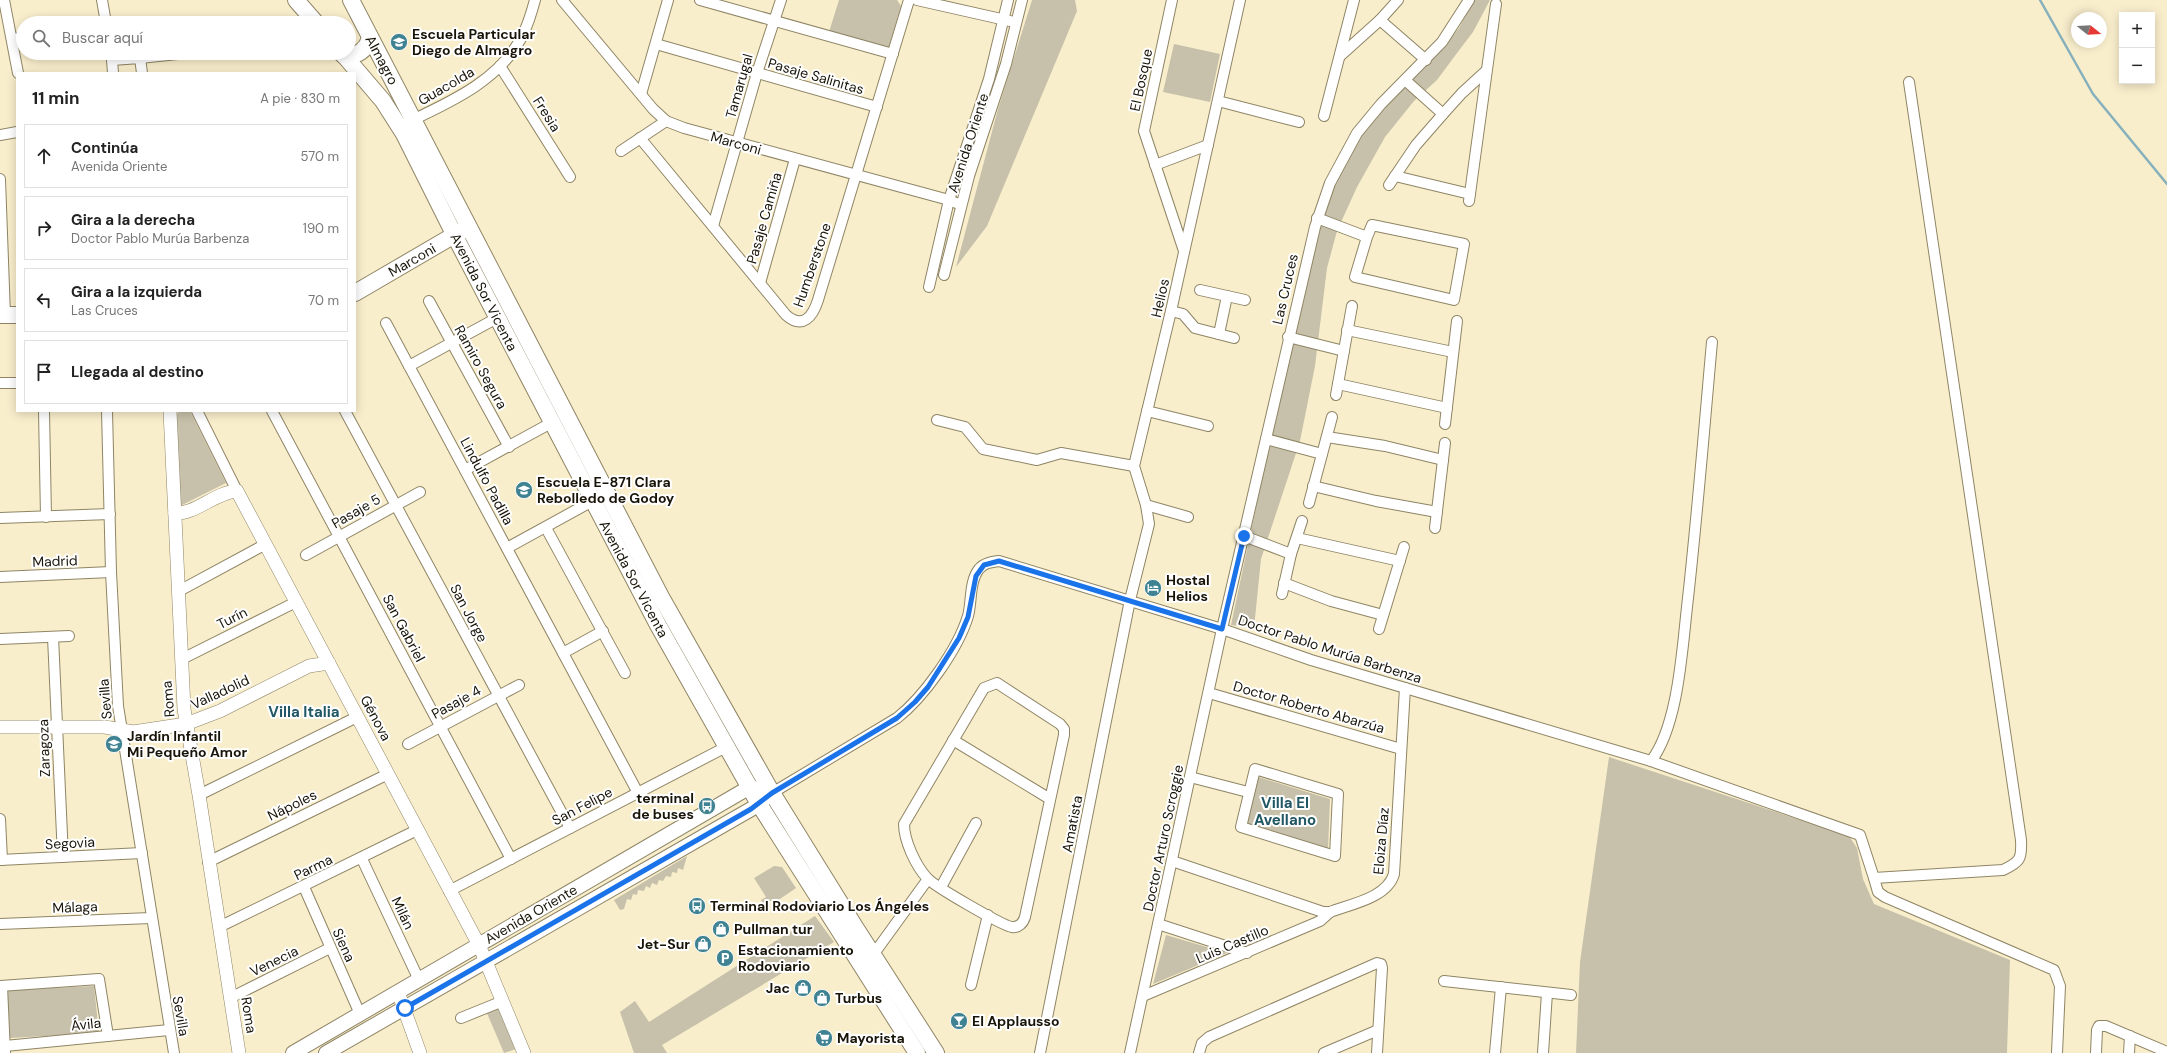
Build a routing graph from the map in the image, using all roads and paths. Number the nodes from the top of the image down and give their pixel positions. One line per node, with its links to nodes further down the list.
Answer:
1 (4, 0): 27 (street)
2 (102, 0): 20 (street)
3 (296, 0): 21 (main road)
4 (351, 0): 26 (main road, Almagro)
5 (535, 0): 38 (street, Guacolda)
6 (562, 0): 47 (street, Marconi)
7 (668, 0): 29 (street)
8 (700, 0): 24 (street)
9 (781, 0): 24 (street, Tamarugal)
10 (910, 0): 31 (street, Humberstone)
11 (917, 0): 22 (street)
12 (1008, 0): 22 (street, Avenida Oriente)
13 (1022, 0): 25 (street, Avenida Oriente)
14 (1172, 0): 63 (street, El Bosque)
15 (1240, 0): 49 (street, Helios)
16 (1354, 0): 32 (street)
17 (1398, 0): 23 (street)
18 (1469, 0): 37 (street, Las Cruces)
19 (1496, 4): 40 (street)
20 (105, 16)
21 (310, 16)
22 (1005, 19): 25 (street); 69 (street, Avenida Oriente)
23 (1380, 20): 32 (street); 37 (street)
24 (774, 21): 31 (street); 44 (street, Tamarugal)
25 (1017, 24): 70 (street, Avenida Oriente)
26 (370, 38): 30 (main road); 33 (main road, Almagro)
27 (12, 39): 28 (street); 41 (street)
28 (16, 39)
29 (656, 44): 44 (street, Pasaje Salinitas); 47 (street)
30 (356, 54)
31 (893, 54): 50 (street, Humberstone)
32 (1340, 56): 52 (street)
33 (380, 57): 39 (main road); 53 (main road, Almagro)
34 (111, 60): 42 (street)
35 (140, 60): 43 (street)
36 (348, 60): 39 (main road, Avenida Sor Vicenta)
37 (1426, 60): 45 (street, Las Cruces)
38 (500, 66): 53 (street, Guacolda); 66 (street, Fresia)
39 (356, 69): 48 (main road, Avenida Sor Vicenta)
40 (1486, 71): 51 (street); 65 (street)
41 (18, 72)
42 (113, 72)
43 (142, 72)
44 (757, 73): 50 (street, Pasaje Salinitas); 59 (street, Tamarugal)
45 (1405, 80): 51 (street); 71 (street, Las Cruces)
46 (1910, 82): 207 (street)
47 (641, 94): 54 (street, Marconi)
48 (383, 101): 53 (street, Guacolda); 74 (main road, Avenida Sor Vicenta)
49 (1218, 102): 55 (street); 60 (street, Helios)
50 (877, 107): 64 (street, Humberstone)
51 (1443, 114): 65 (street)
52 (1324, 116)
53 (413, 120): 73 (main road, Avenida Sor Vicenta)
54 (666, 121): 58 (street); 59 (street, Marconi)
55 (1299, 122)
56 (16, 132): 57 (street)
57 (0, 135)
58 (640, 138): 61 (street); 72 (street, Humberstone)
59 (737, 143): 62 (street, Marconi); 72 (street, Tamarugal)
60 (1208, 145): 63 (street); 76 (street, Helios)
61 (621, 151)
62 (795, 159): 64 (street, Marconi); 79 (street, Pasaje Camiña)
63 (1154, 165): 76 (street, El Bosque)
64 (856, 176): 69 (street, Marconi); 79 (street, Humberstone)
65 (1395, 176): 68 (street)
66 (570, 177)
67 (0, 181): 77 (street)
68 (1389, 185)
69 (949, 200): 70 (street, Marconi); 80 (street, Avenida Oriente)
70 (961, 205): 78 (street, Avenida Oriente)
71 (1317, 218): 75 (street); 94 (street, Las Cruces)
72 (713, 226): 79 (street, Humberstone)
73 (468, 227): 74 (main road, Marconi); 127 (main road, Avenida Sor Vicenta)
74 (454, 235): 82 (main road, Marconi); 89 (main road, Avenida Sor Vicenta)
75 (1367, 236): 75 (street)
76 (1184, 251): 87 (street, Helios)
77 (1, 252): 88 (street)
78 (944, 275)
79 (760, 284)
80 (929, 287)
81 (1200, 290): 83 (street)
82 (356, 292)
83 (1227, 296): 84 (street); 93 (street)
84 (1245, 300)
85 (429, 301): 97 (street, Ramiro Segura)
86 (1352, 306): 92 (street)
87 (1171, 311): 93 (street); 104 (street, Helios)
88 (7, 315)
89 (498, 318): 97 (street); 113 (main road, Avenida Sor Vicenta)
90 (1457, 321): 99 (street)
91 (386, 323): 100 (street, Lindulfo Padilla)
92 (1347, 330): 98 (street); 99 (street)
93 (1219, 334): 95 (street)
94 (1288, 337): 98 (street); 117 (street, Las Cruces)
95 (1234, 338)
96 (1712, 342): 183 (street)
97 (452, 344): 100 (street); 119 (street, Ramiro Segura)
98 (1344, 351): 103 (street)
99 (1453, 352): 103 (street)
100 (409, 366): 123 (street, Lindulfo Padilla)
101 (0, 383): 102 (street)
102 (16, 383)
103 (1447, 408): 114 (street)
104 (1147, 411): 115 (street); 122 (street, Helios)
105 (44, 412): 136 (street)
106 (107, 412): 134 (street, Sevilla)
107 (170, 412): 133 (street, Roma)
108 (198, 412): 125 (street, Génova)
109 (273, 412): 142 (street, San Gabriel)
110 (346, 412): 130 (street, San Jorge)
111 (1332, 417): 116 (street)
112 (936, 420): 122 (street)
113 (552, 423): 119 (street); 128 (main road, Avenida Sor Vicenta)
114 (1445, 424)
115 (1208, 426)
116 (1327, 437): 120 (street); 121 (street)
117 (1266, 440): 120 (street); 141 (street, Las Cruces)
118 (1445, 443): 121 (street)
119 (509, 447): 123 (street)
120 (1322, 454): 124 (street)
121 (1443, 460): 132 (street)
122 (1134, 466): 131 (street)
123 (465, 470): 146 (street, Lindulfo Padilla)
124 (1313, 486): 129 (street); 132 (street)
125 (232, 491): 133 (street); 144 (street, Génova)
126 (420, 492): 130 (street, Pasaje 5)
127 (607, 493): 128 (street); 189 (main road, Avenida Sor Vicenta)
128 (593, 501): 139 (street); 181 (main road, Avenida Sor Vicenta)
129 (1309, 502)
130 (395, 505): 142 (street, Pasaje 5); 172 (street, San Jorge)
131 (1146, 505): 135 (street); 156 (street)
132 (1437, 512): 140 (street)
133 (175, 513): 154 (street, Roma)
134 (110, 514): 136 (street); 151 (street, Sevilla)
135 (1188, 516)
136 (46, 517): 137 (street)
137 (0, 518)
138 (1302, 522): 143 (street)
139 (546, 528): 146 (street); 161 (street)
140 (1435, 528)
141 (1244, 536): 147 (street); 159 (street, Las Cruces)
142 (339, 537): 148 (street, Pasaje 5); 177 (street, San Gabriel)
143 (1297, 538): 147 (street); 149 (street)
144 (264, 545): 154 (street); 157 (street, Génova)
145 (1404, 547): 149 (street)
146 (507, 548): 165 (street, Lindulfo Padilla)
147 (1291, 554): 153 (street)
148 (306, 555)
149 (1400, 562): 158 (street)
150 (979, 569): 156 (street, Doctor Pablo Murúa Barbenza); 189 (street, Avenida Oriente)
151 (111, 572): 152 (street, Madrid); 178 (street, Sevilla)
152 (0, 577)
153 (1284, 583): 155 (street); 158 (street)
154 (179, 591): 166 (street, Roma)
155 (1282, 594)
156 (1130, 600): 159 (street, Doctor Pablo Murúa Barbenza); 253 (street, Amatista)
157 (296, 602): 166 (street, Turín); 167 (street, Génova)
158 (1383, 615): 160 (street)
159 (1222, 629): 170 (street, Doctor Pablo Murúa Barbenza); 171 (street, Doctor Arturo Scroggie)
160 (1378, 629)
161 (603, 632): 165 (street); 168 (street)
162 (69, 636): 163 (street)
163 (53, 637): 164 (street); 175 (street, Zaragoza)
164 (0, 639)
165 (563, 653): 188 (street, Lindulfo Padilla)
166 (182, 659): 174 (street, Roma)
167 (329, 664): 173 (street, Génova); 174 (street, Valladolid)
168 (626, 673)
169 (519, 684): 172 (street, Pasaje 4)
170 (1405, 688): 182 (street, Eloiza Díaz); 183 (street, Doctor Pablo Murúa Barbenza)
171 (1209, 693): 182 (street, Doctor Roberto Abarzúa); 185 (street, Doctor Arturo Scroggie)
172 (498, 695): 177 (street, Pasaje 4); 196 (street, San Jorge)
173 (358, 717): 184 (street, Génova); 190 (street)
174 (186, 724): 178 (street, Valladolid); 190 (street, Roma)
175 (57, 726): 176 (street, Valladolid); 178 (street, Valladolid); 200 (street, Zaragoza)
176 (0, 727)
177 (441, 727): 180 (street, Pasaje 4); 202 (street, San Gabriel)
178 (122, 731): 199 (street, Sevilla)
179 (953, 740): 191 (street); 191 (street); 208 (street)
180 (408, 744)
181 (726, 747): 186 (main road, Avenida Sor Vicenta); 188 (street, San Felipe)
182 (1401, 749): 213 (street, Eloiza Díaz)
183 (1651, 761): 207 (street, Doctor Pablo Murúa Barbenza)
184 (388, 774): 197 (street, Génova); 205 (street, Nápoles)
185 (1190, 777): 187 (street); 204 (street, Doctor Arturo Scroggie)
186 (750, 787): 189 (main road); 192 (main road, Avenida Sor Vicenta); 195 (main road, Avenida Oriente)
187 (1248, 792): 187 (street)
188 (638, 793): 196 (street, San Felipe)
189 (772, 793): 192 (main road, Avenida Oriente); 222 (main road, Avenida Sor Vicenta)
190 (199, 795): 205 (street, Roma)
191 (1050, 799): 214 (street)
192 (759, 804): 198 (main road, Avenida Oriente); 219 (main road, Avenida Sor Vicenta)
193 (0, 819): 203 (street)
194 (976, 824): 210 (street)
195 (685, 825): 198 (main road); 206 (main road, Avenida Oriente)
196 (570, 828): 202 (street, San Felipe)
197 (417, 830): 201 (street, Parma); 211 (street, Génova)
198 (697, 840): 212 (main road, Avenida Oriente)
199 (142, 853): 200 (street, Segovia); 215 (street, Sevilla)
200 (63, 857): 203 (street, Segovia)
201 (362, 859): 209 (street, Parma); 225 (street, Milán)
202 (511, 859): 211 (street, San Felipe)
203 (1, 860)
204 (1172, 861): 213 (street); 217 (street, Doctor Arturo Scroggie)
205 (208, 862): 218 (street, Roma)
206 (596, 877): 212 (main road); 220 (main road, Avenida Oriente)
207 (1874, 878): 260 (street)
208 (928, 879): 210 (street); 222 (street)
209 (304, 887): 218 (street, Parma); 221 (street, Siena)
210 (941, 887): 214 (street)
211 (450, 891): 220 (street, Génova)
212 (599, 896): 224 (main road, Avenida Oriente)
213 (1330, 912): 223 (street, Luis Castillo)
214 (988, 916): 227 (street)
215 (151, 918): 216 (street, Málaga); 239 (street, Sevilla)
216 (0, 924)
217 (1158, 924): 223 (street); 233 (street, Doctor Arturo Scroggie)
218 (219, 927): 234 (street, Roma)
219 (846, 940): 222 (main road); 251 (main road, Avenida Sor Vicenta)
220 (479, 945): 224 (street, Génova); 225 (main road, Avenida Oriente)
221 (330, 948): 234 (street, Venecia); 237 (street, Siena)
222 (869, 949): 252 (main road, Avenida Sor Vicenta)
223 (1247, 953): 233 (street, Luis Castillo)
224 (487, 961): 235 (street, Génova); 236 (main road, Avenida Oriente)
225 (419, 980): 230 (main road, Avenida Oriente)
226 (1444, 980): 229 (street)
227 (971, 985)
228 (1, 986): 241 (street); 243 (street)
229 (1501, 987): 231 (street); 258 (street)
230 (398, 992): 236 (street); 237 (main road, Avenida Oriente)
231 (1547, 993): 232 (street); 259 (street)
232 (1571, 995)
233 (1143, 996): 254 (street, Doctor Arturo Scroggie)
234 (230, 998): 246 (street, Roma)
235 (503, 1001): 238 (street); 250 (street, Génova)
236 (405, 1008): 248 (main road, Avenida Oriente); 249 (street)
237 (360, 1014): 247 (main road, Avenida Oriente)
238 (461, 1018)
239 (169, 1030): 241 (street, Ávila); 245 (street, Sevilla)
240 (1378, 1030): 255 (street); 256 (street); 257 (street)
241 (108, 1036): 243 (street, Ávila)
242 (2130, 1036): 244 (street); 261 (street); 262 (street)
243 (5, 1050)
244 (2167, 1052)
245 (174, 1053)
246 (239, 1053)
247 (293, 1053)
248 (326, 1053)
249 (420, 1053)
250 (524, 1053)
251 (917, 1053)
252 (936, 1053)
253 (1040, 1053)
254 (1130, 1053)
255 (1199, 1053)
256 (1324, 1053)
257 (1377, 1053)
258 (1496, 1053)
259 (1542, 1053)
260 (2057, 1053)
261 (2096, 1053)
262 (2129, 1053)

